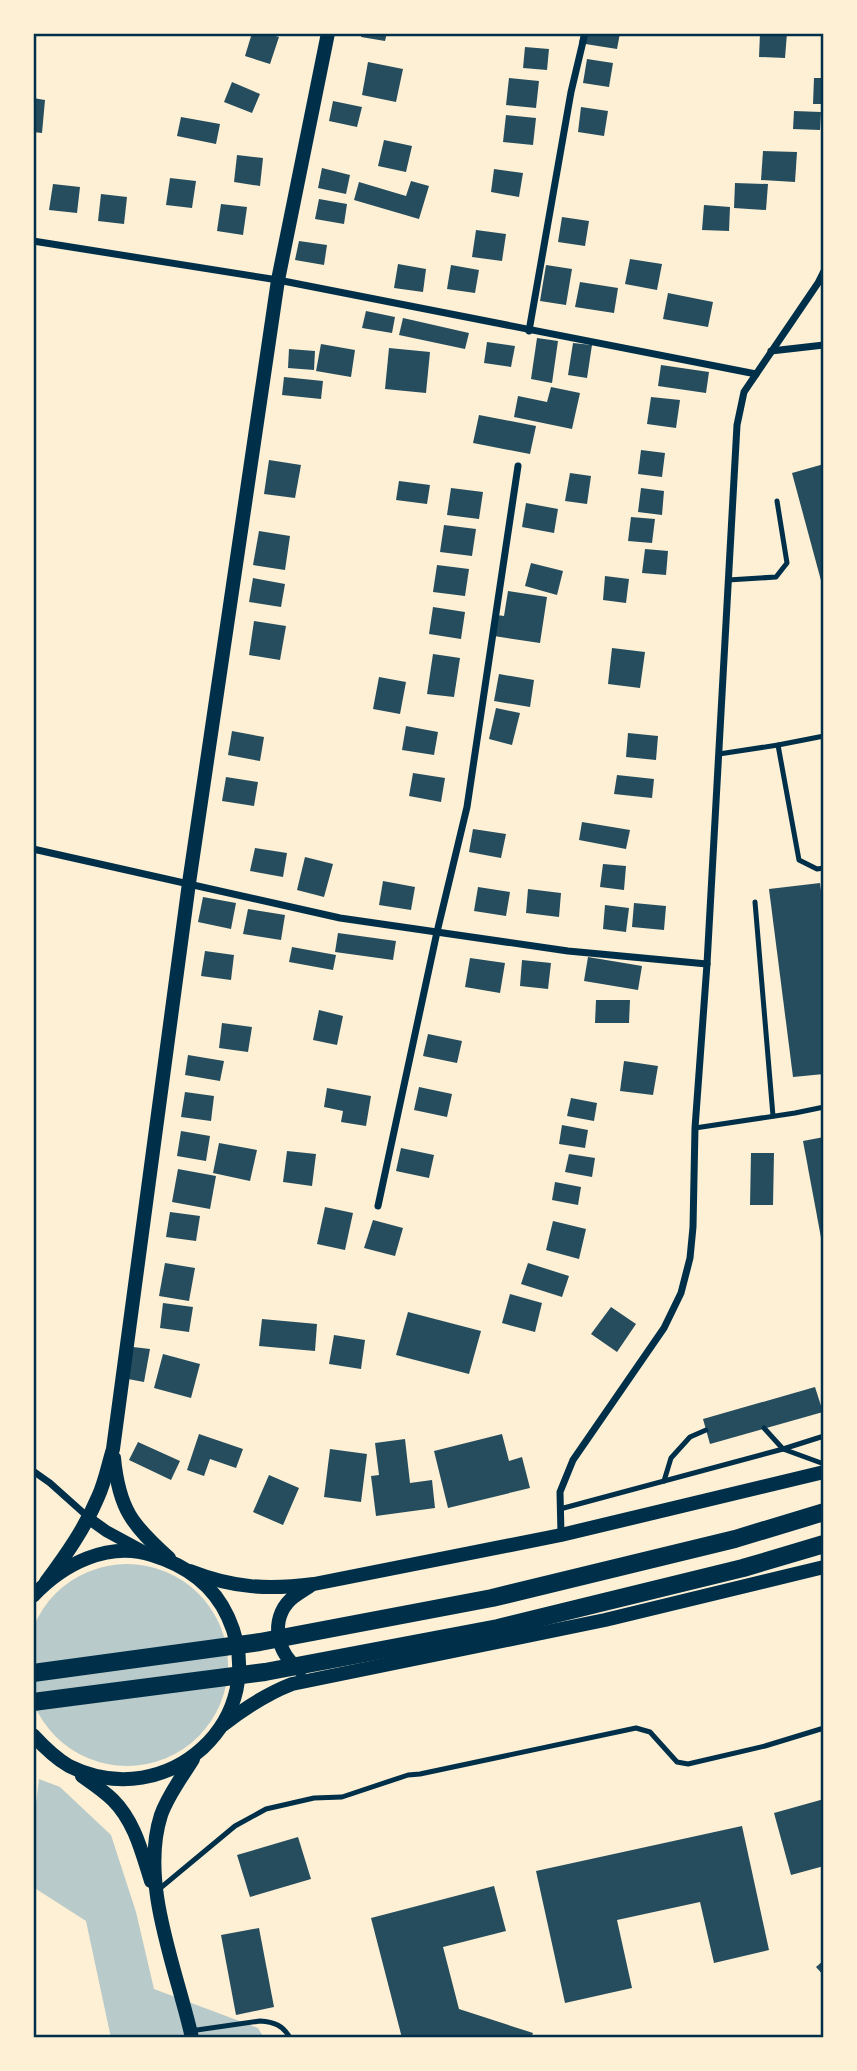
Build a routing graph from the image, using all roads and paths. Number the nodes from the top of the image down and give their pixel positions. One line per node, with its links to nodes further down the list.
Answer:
1 (328, 33): 5 (main road)
2 (584, 33): 6 (street)
3 (33, 242): 5 (street)
4 (824, 271): 8 (street)
5 (278, 280): 6 (street); 19 (main road)
6 (529, 331): 9 (street)
7 (824, 345): 8 (street)
8 (772, 351): 9 (street)
9 (756, 374): 12 (street)
10 (518, 466): 21 (street)
11 (777, 501): 12 (lane)
12 (728, 580): 15 (street)
13 (824, 736): 14 (lane)
14 (778, 745): 15 (lane); 17 (lane)
15 (719, 754): 22 (street)
16 (33, 849): 19 (street)
17 (821, 869): 18 (lane)
18 (824, 877)
19 (189, 883): 21 (street); 30 (main road)
20 (755, 902): 24 (lane)
21 (437, 932): 22 (street); 26 (street)
22 (707, 964): 25 (street)
23 (824, 1107): 24 (lane)
24 (773, 1116): 25 (lane)
25 (695, 1128): 36 (street)
26 (378, 1206)
27 (764, 1428): 31 (lane)
28 (706, 1430): 35 (lane)
29 (824, 1436): 31 (lane)
30 (113, 1449): 38 (main road); 42 (main road)
31 (783, 1449): 32 (lane); 35 (lane)
32 (824, 1464)
33 (33, 1471): 38 (street)
34 (824, 1472): 39 (main road)
35 (664, 1481): 36 (lane)
36 (560, 1509): 39 (street)
37 (824, 1512): 48 (highway)
38 (88, 1518): 41 (street); 45 (main road)
39 (561, 1535): 46 (main road)
40 (824, 1544): 50 (highway)
41 (147, 1553): 42 (main road); 45 (main road)
42 (173, 1562): 44 (main road)
43 (824, 1567): 49 (main road)
44 (190, 1571): 46 (main road); 51 (main road)
45 (46, 1582): 47 (main road)
46 (314, 1584): 49 (main road)
47 (33, 1596)
48 (33, 1673)
49 (323, 1678): 51 (main road)
50 (33, 1702)
51 (223, 1725): 56 (main road)
52 (824, 1728): 58 (lane)
53 (33, 1735): 55 (main road)
54 (33, 1748): 55 (main road)
55 (51, 1753): 57 (main road)
56 (195, 1756): 57 (main road); 58 (main road)
57 (68, 1765): 58 (main road)
58 (155, 1892): 59 (main road)
59 (191, 2034): 60 (lane)
60 (290, 2038)

